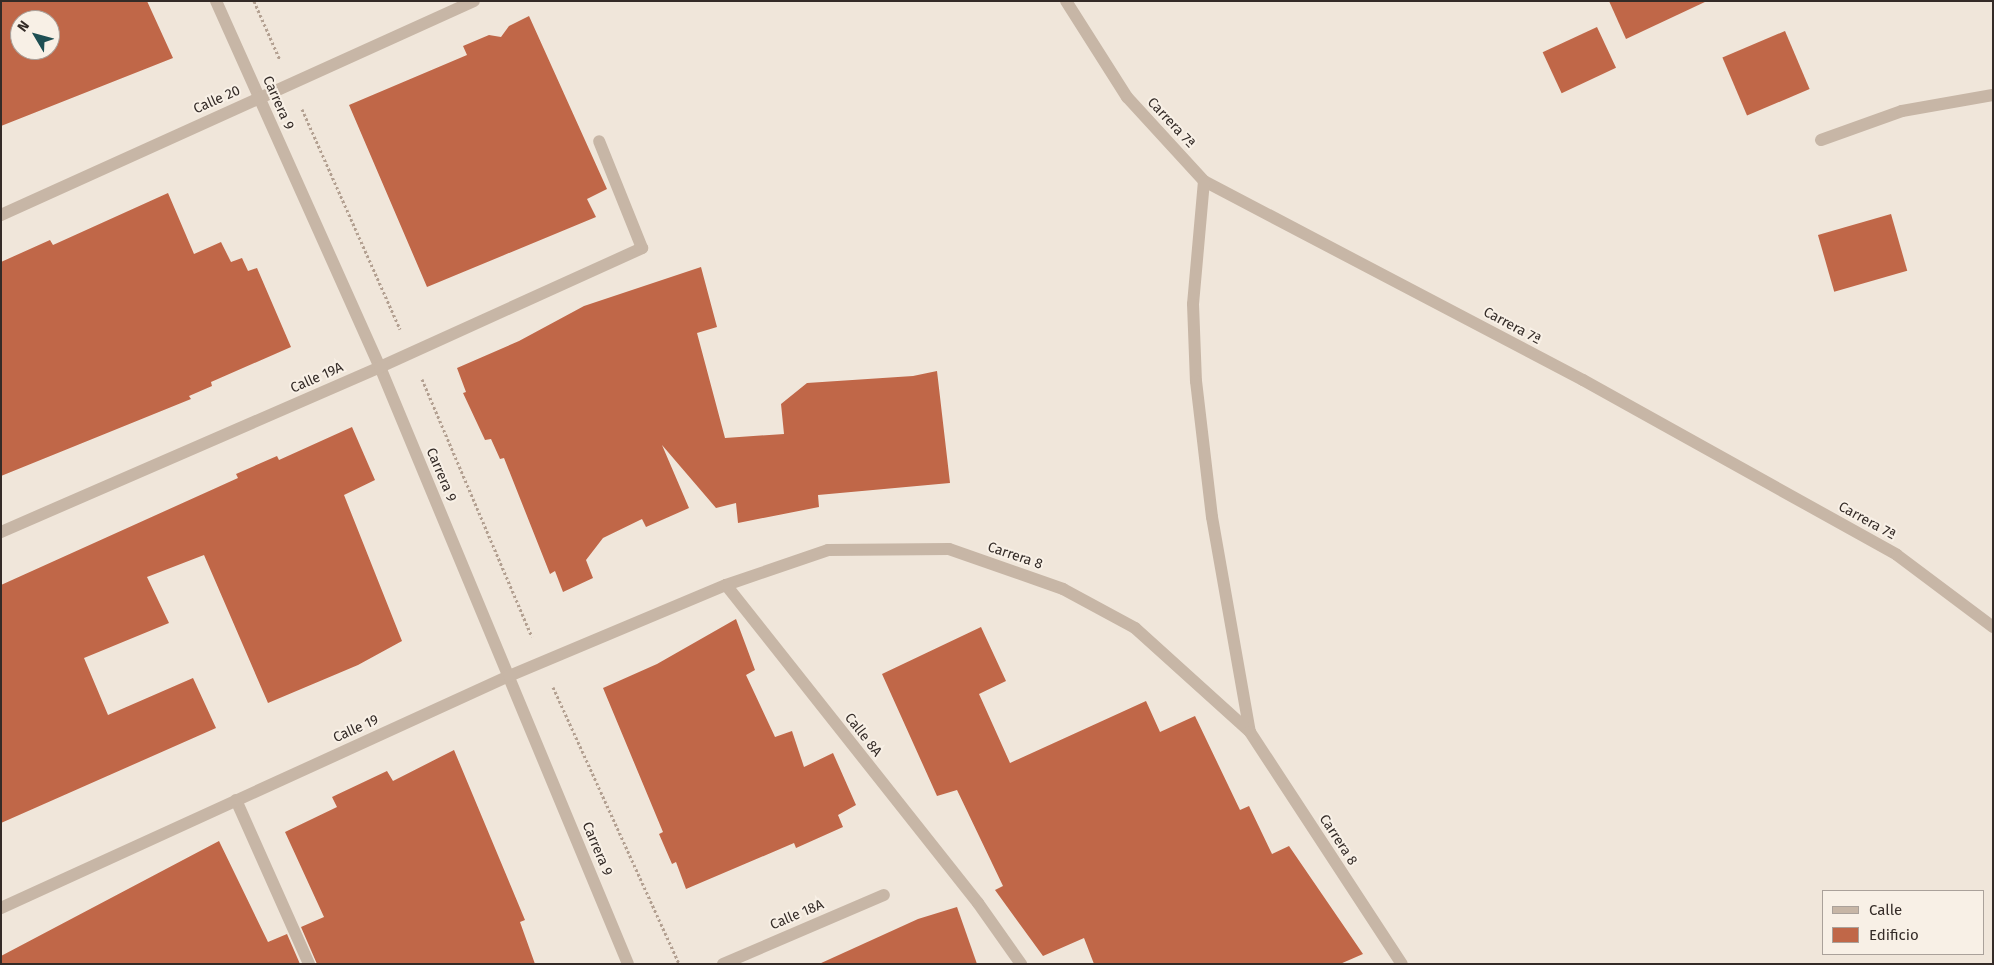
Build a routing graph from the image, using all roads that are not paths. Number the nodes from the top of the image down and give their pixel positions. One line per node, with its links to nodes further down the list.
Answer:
1 (216, 1): 5 (street, Carrera 9)
2 (474, 1): 5 (street, Calle 20)
3 (1066, 1): 8 (street, Carrera 7ª)
4 (1993, 95): 6 (street)
5 (259, 98): 9 (street, Calle 20); 10 (street, Carrera 9)
6 (1821, 140)
7 (600, 141): 10 (street, Calle 19A)
8 (1204, 181): 13 (street, Carrera 7ª); 15 (street, Carrera 8)
9 (1, 215)
10 (380, 367): 11 (street, Calle 19A); 14 (street, Carrera 9)
11 (1, 532)
12 (726, 585): 14 (street, Calle 19); 15 (street, Carrera 8); 22 (street, Calle 8A)
13 (1993, 627)
14 (509, 676): 16 (street, Calle 19); 20 (street, Carrera 9)
15 (1250, 732): 23 (street, Carrera 8)
16 (236, 800): 18 (street, Calle 19); 19 (street)
17 (884, 895): 21 (street, Calle 18A)
18 (1, 908)
19 (308, 964)
20 (628, 964)
21 (723, 964)
22 (1021, 964)
23 (1402, 964)

